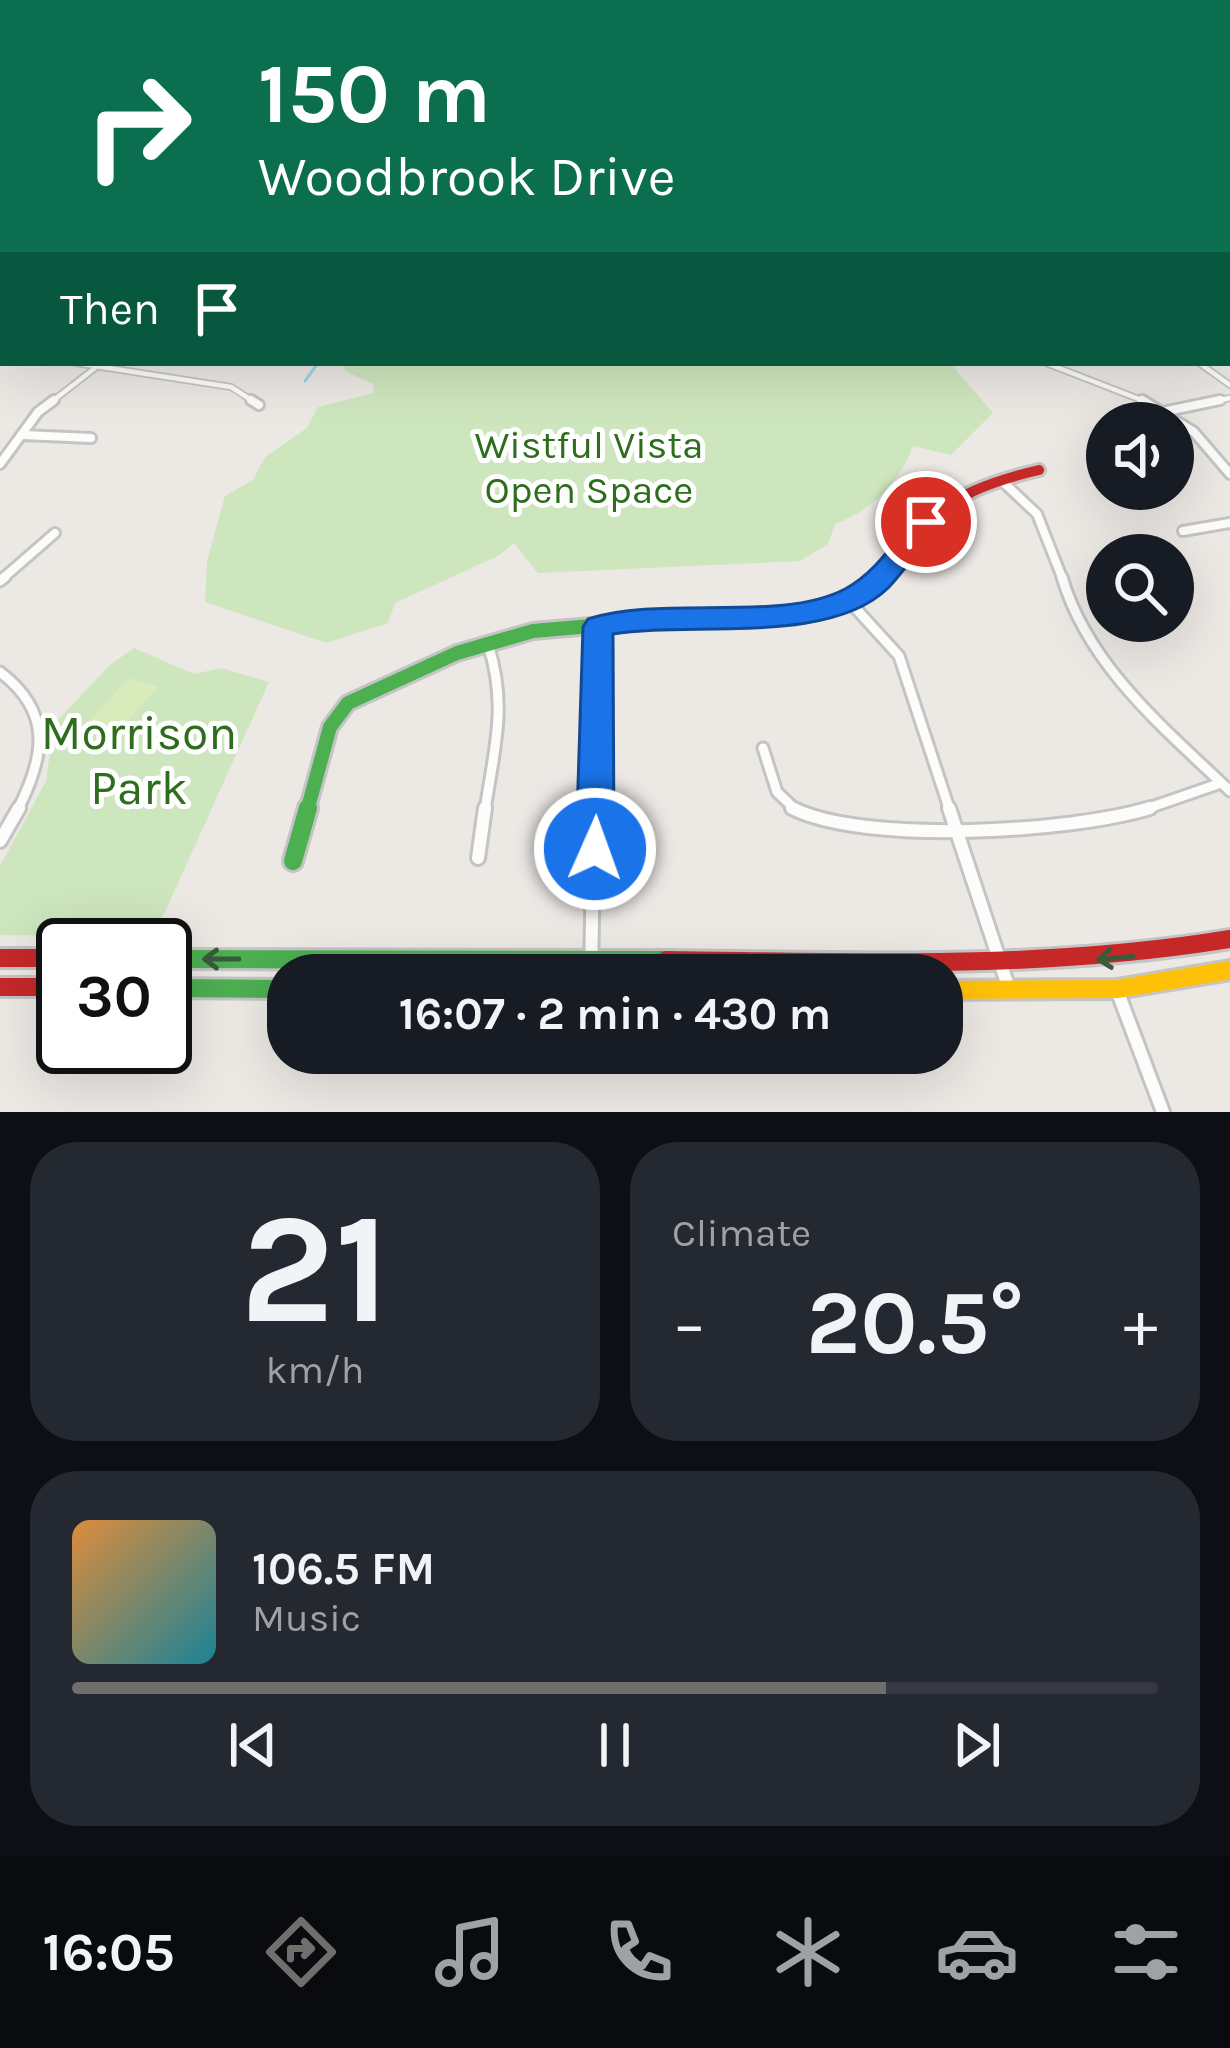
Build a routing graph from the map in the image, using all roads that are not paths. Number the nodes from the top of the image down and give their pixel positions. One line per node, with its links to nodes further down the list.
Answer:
1 (88, 366): 4 (street)
2 (1054, 366): 7 (street)
3 (1203, 366): 5 (street)
4 (96, 368): 8 (street); 11 (street)
5 (1230, 385)
6 (1230, 398): 9 (street)
7 (1144, 402)
8 (259, 405)
9 (1194, 405)
10 (1194, 434): 13 (street)
11 (21, 436): 12 (street); 15 (street)
12 (91, 438)
13 (1217, 452): 14 (street); 17 (street)
14 (1230, 453)
15 (0, 464)
16 (1040, 470): 18 (main road)
17 (1230, 475)
18 (1000, 480): 23 (main road); 28 (street)
19 (1230, 523): 20 (street)
20 (1184, 530)
21 (55, 533): 22 (street)
22 (0, 581)
23 (849, 601): 24 (main road); 30 (street)
24 (598, 627): 25 (main road); 35 (street)
25 (488, 643): 32 (street); 33 (main road)
26 (0, 672): 29 (street)
27 (763, 748): 30 (street)
28 (1226, 787): 30 (street)
29 (5, 825): 31 (street)
30 (956, 826): 40 (street)
31 (0, 841)
32 (478, 858)
33 (293, 861)
34 (1230, 939): 40 (main road, one-way to 40)
35 (592, 954)
36 (0, 958): 37 (main road)
37 (36, 958)
38 (192, 959): 39 (main road, one-way to 38)
39 (267, 960)
40 (1000, 962): 41 (main road); 49 (street)
41 (963, 963)
42 (1230, 970): 46 (main road)
43 (0, 987): 44 (main road)
44 (36, 987)
45 (192, 988): 47 (main road)
46 (1117, 988): 49 (main road); 50 (street)
47 (267, 989)
48 (963, 990): 49 (main road)
49 (1009, 990)
50 (1163, 1112)

